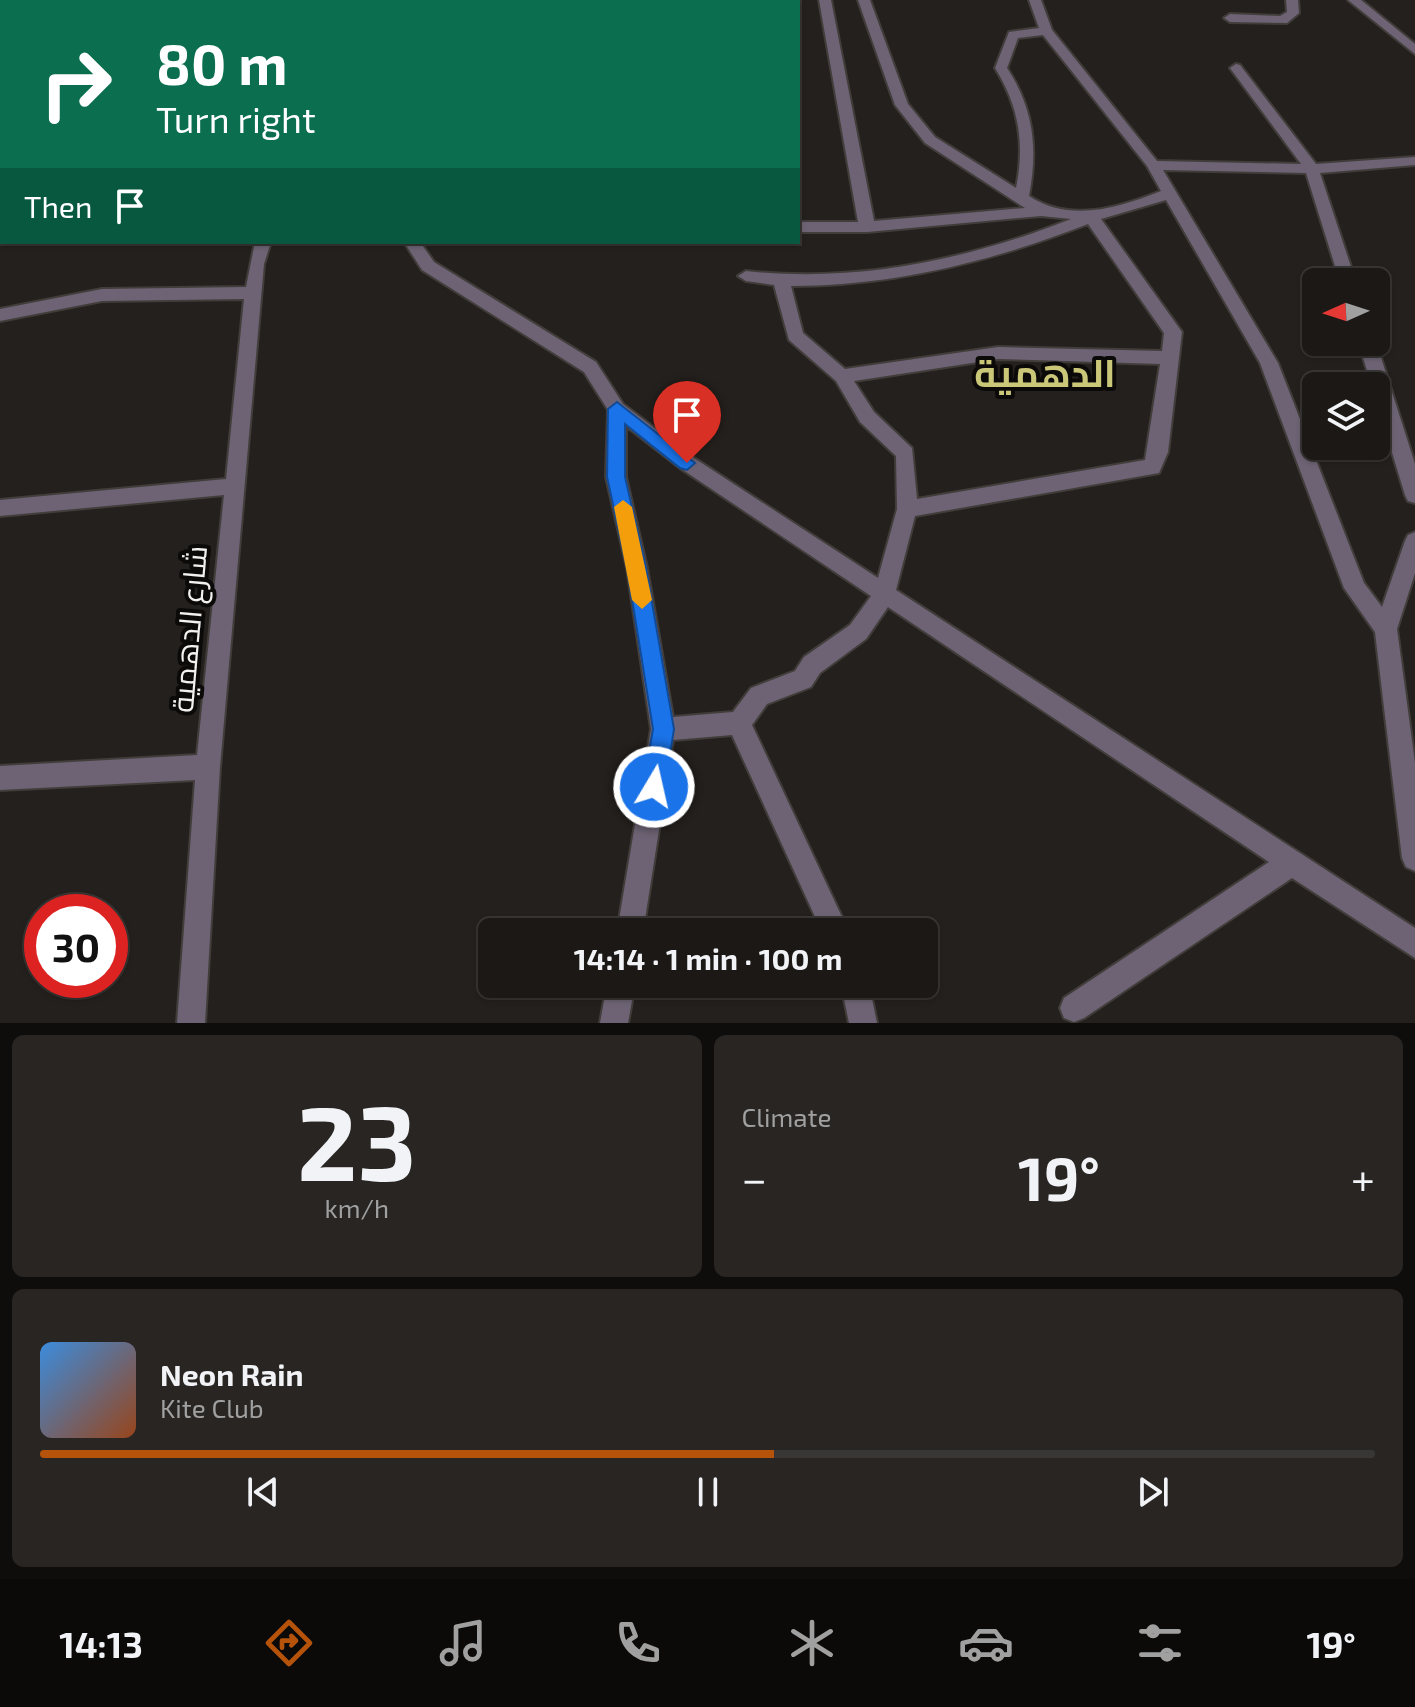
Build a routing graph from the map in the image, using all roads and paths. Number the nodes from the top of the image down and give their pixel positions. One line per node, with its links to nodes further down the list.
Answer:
1 (825, 0): 18 (street)
2 (864, 0): 14 (street)
3 (1035, 0): 7 (street)
4 (1292, 0): 6 (street)
5 (1354, 0): 8 (street)
6 (1230, 18)
7 (1046, 31): 11 (street); 14 (street)
8 (1415, 50)
9 (1236, 68): 12 (street)
10 (1415, 161): 12 (street)
11 (1153, 165): 12 (street); 13 (street)
12 (1312, 169): 21 (street)
13 (1168, 194): 16 (street); 36 (street)
14 (1021, 198): 15 (street)
15 (1041, 211): 16 (street); 18 (street)
16 (1091, 217): 23 (street); 27 (street)
17 (800, 227): 18 (street)
18 (867, 227)
19 (263, 244): 24 (street, شارع الدهمية)
20 (413, 244): 29 (street)
21 (1344, 268)
22 (746, 276): 23 (street)
23 (782, 283): 28 (street)
24 (254, 293): 25 (street); 30 (street, شارع الدهمية)
25 (0, 315)
26 (1371, 356): 31 (street)
27 (1170, 358): 28 (street); 33 (street)
28 (842, 376): 33 (street)
29 (617, 409): 35 (street); 38 (street)
30 (233, 486): 32 (street); 39 (street, شارع الدهمية)
31 (1415, 495)
32 (0, 508)
33 (907, 509): 35 (street)
34 (1415, 541): 36 (street)
35 (885, 593): 37 (street); 42 (street)
36 (1386, 629): 41 (street)
37 (739, 723): 38 (street); 44 (street)
38 (663, 729): 43 (street)
39 (208, 767): 40 (street); 49 (street, شارع الدهمية)
40 (0, 778)
41 (1415, 858)
42 (1292, 862): 45 (street); 48 (street)
43 (632, 918)
44 (830, 918)
45 (1415, 944)
46 (618, 998): 50 (street)
47 (858, 998): 51 (street)
48 (1074, 1008)
49 (191, 1023)
50 (614, 1023)
51 (863, 1023)

